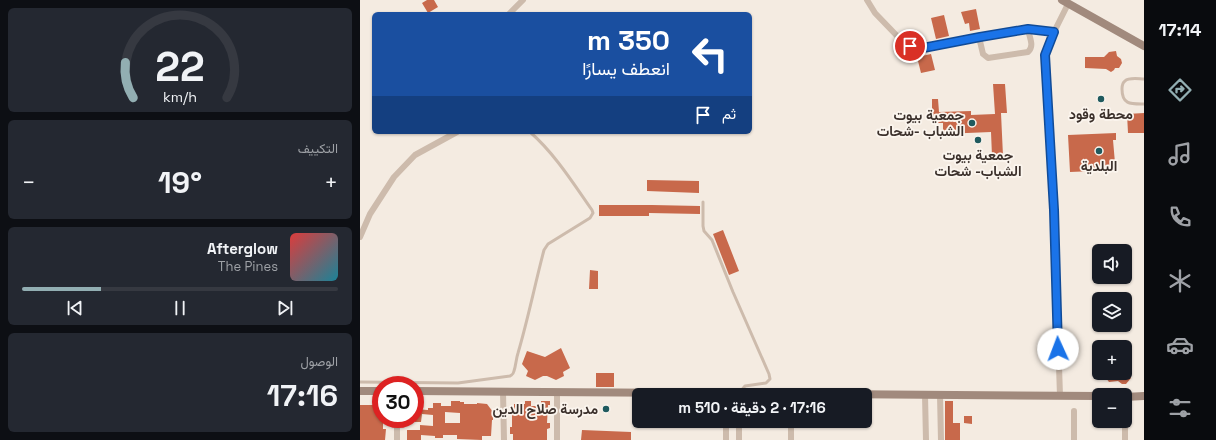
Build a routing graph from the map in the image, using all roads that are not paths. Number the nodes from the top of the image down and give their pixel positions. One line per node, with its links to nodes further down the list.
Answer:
1 (523, 0): 4 (street)
2 (867, 0): 7 (street)
3 (1065, 2): 6 (street); 8 (street)
4 (511, 12)
5 (1028, 29): 6 (street); 7 (street); 7 (street)
6 (1054, 32): 26 (street)
7 (980, 37)
8 (1144, 46)
9 (1144, 79): 10 (lane)
10 (1144, 104)
11 (453, 134): 14 (street)
12 (532, 134): 15 (lane)
13 (703, 202): 16 (lane)
14 (360, 237)
15 (360, 382)
16 (744, 388)
17 (360, 391): 18 (street)
18 (372, 391)
19 (424, 391): 20 (street)
20 (503, 392): 21 (street); 37 (street)
21 (556, 392): 22 (street); 38 (street)
22 (632, 393)
23 (872, 395): 24 (street)
24 (925, 395): 25 (street); 42 (street)
25 (940, 395): 26 (street); 43 (street)
26 (1060, 396): 27 (street)
27 (1092, 396)
28 (1144, 396): 29 (street)
29 (1132, 397)
30 (1074, 411): 44 (street)
31 (397, 428): 36 (street)
32 (726, 428): 39 (street)
33 (739, 428): 40 (street)
34 (791, 428): 41 (street)
35 (1125, 428): 45 (street)
36 (397, 440)
37 (504, 440)
38 (557, 440)
39 (726, 440)
40 (739, 440)
41 (791, 440)
42 (926, 440)
43 (941, 440)
44 (1074, 440)
45 (1125, 440)

